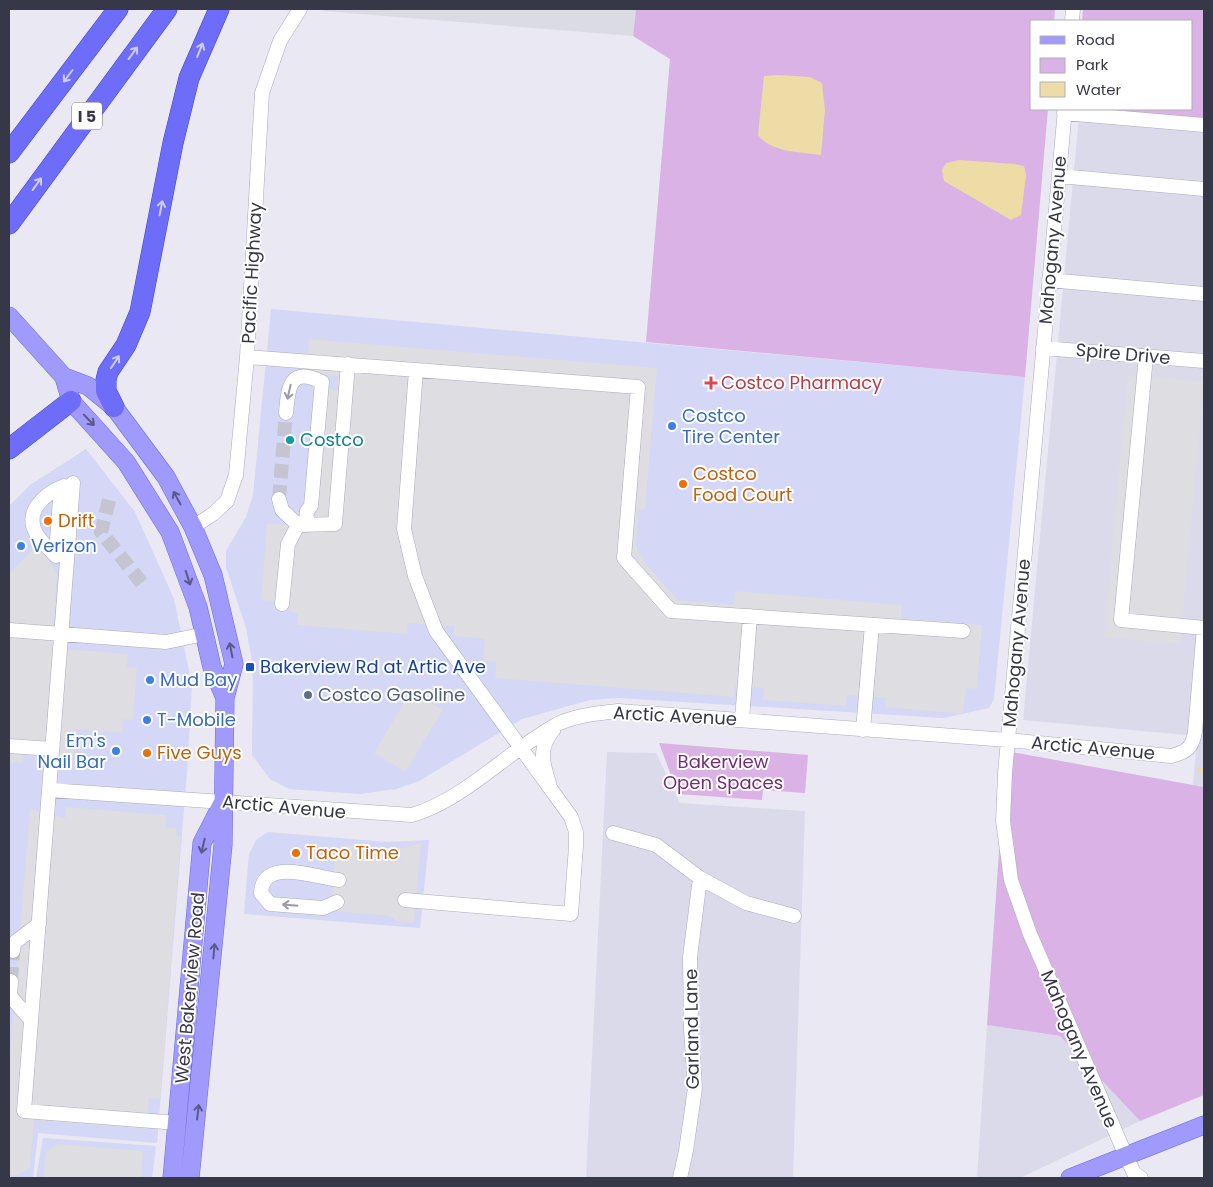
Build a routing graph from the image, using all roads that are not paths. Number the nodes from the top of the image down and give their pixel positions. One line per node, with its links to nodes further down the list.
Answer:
1 (118, 9): 7 (highway, I 5, one-way to 7)
2 (167, 9): 10 (highway, I 5, one-way to 2)
3 (219, 9): 24 (highway, one-way to 3)
4 (300, 9): 16 (street, Pacific Highway)
5 (1064, 111): 6 (street); 8 (street, Mahogany Avenue)
6 (1204, 125)
7 (9, 153)
8 (1059, 176): 9 (street); 11 (street, Mahogany Avenue)
9 (1204, 189)
10 (9, 224)
11 (1049, 280): 12 (street); 14 (street, Mahogany Avenue)
12 (1204, 294)
13 (9, 316): 20 (main road, West Bakerview Road)
14 (1043, 348): 15 (street, Spire Drive); 44 (street, Mahogany Avenue)
15 (1146, 356): 17 (street, Spire Drive); 34 (street)
16 (247, 357): 18 (street); 30 (street, Pacific Highway)
17 (1204, 361)
18 (348, 364): 19 (street); 22 (street)
19 (416, 370): 32 (street); 46 (street)
20 (64, 377): 23 (main road, West Bakerview Road); 24 (main road, West Bakerview Road)
21 (322, 382): 22 (street); 25 (street, one-way to 25); 29 (street)
22 (346, 384): 29 (street)
23 (71, 401): 26 (highway); 38 (main road, West Bakerview Road, one-way to 38)
24 (114, 407): 30 (main road, West Bakerview Road, one-way to 24)
25 (286, 413)
26 (9, 450)
27 (73, 483): 37 (street)
28 (279, 499): 29 (street)
29 (302, 525): 31 (street)
30 (193, 527): 39 (main road, West Bakerview Road, one-way to 30)
31 (282, 604)
32 (750, 616): 33 (street); 41 (street)
33 (872, 625): 36 (street); 43 (street)
34 (1204, 628): 40 (street)
35 (9, 630): 37 (street)
36 (963, 631)
37 (61, 634): 38 (street); 47 (street)
38 (205, 634): 39 (main road, West Bakerview Road)
39 (225, 698): 50 (main road, West Bakerview Road)
40 (1201, 698): 44 (street, Arctic Avenue)
41 (742, 720): 42 (street, Arctic Avenue); 43 (street, Arctic Avenue)
42 (560, 723): 46 (street, Arctic Avenue); 48 (street)
43 (863, 730): 44 (street, Arctic Avenue)
44 (1008, 740): 63 (street, Mahogany Avenue)
45 (9, 746): 47 (street)
46 (520, 748): 48 (street); 50 (street, Arctic Avenue)
47 (52, 749): 49 (street)
48 (550, 786): 54 (street)
49 (49, 790): 50 (street, Arctic Avenue); 57 (street)
50 (224, 802): 61 (main road, West Bakerview Road, one-way to 61); 66 (main road, West Bakerview Road, one-way to 50)
51 (613, 833): 52 (street)
52 (700, 878): 56 (street); 67 (street, Garland Lane)
53 (339, 880): 55 (street, one-way to 53)
54 (405, 900)
55 (337, 902)
56 (794, 916)
57 (39, 924): 58 (street); 60 (street)
58 (14, 952)
59 (11, 981): 60 (street)
60 (31, 1020): 61 (street)
61 (178, 1123): 64 (main road, West Bakerview Road); 65 (main road)
62 (1204, 1125): 63 (main road)
63 (1126, 1156): 68 (main road); 69 (street, Mahogany Avenue)
64 (172, 1178)
65 (180, 1178)
66 (190, 1178)
67 (680, 1178)
68 (1070, 1178)
69 (1141, 1178)

